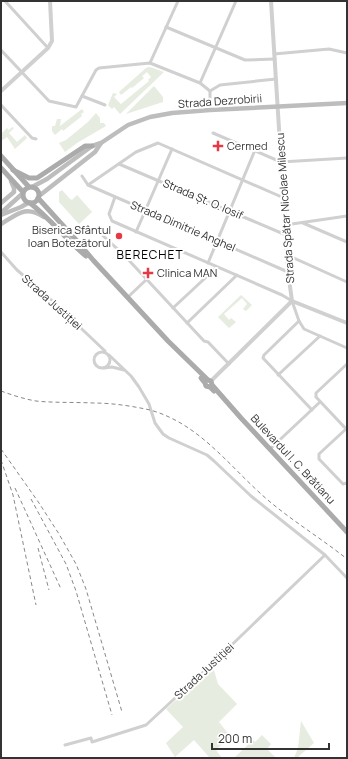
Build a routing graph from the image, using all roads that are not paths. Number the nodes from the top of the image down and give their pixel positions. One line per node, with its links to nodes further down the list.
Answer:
1 (5, 1): 7 (street)
2 (50, 1): 7 (street)
3 (178, 1): 6 (street)
4 (236, 1): 8 (street)
5 (271, 1): 11 (street, Strada Spătar Nicolae Milescu)
6 (166, 27): 8 (street); 13 (street)
7 (48, 48): 14 (street)
8 (215, 49): 12 (street); 16 (street)
9 (1, 50): 14 (street)
10 (347, 52): 11 (street)
11 (274, 54): 12 (street, Strada Spătar Nicolae Milescu)
12 (275, 59): 15 (street, Strada Spătar Nicolae Milescu)
13 (150, 63): 16 (street); 19 (street)
14 (22, 72): 17 (street); 19 (street)
15 (276, 79): 18 (street); 23 (street, Strada Spătar Nicolae Milescu)
16 (200, 84): 18 (street)
17 (1, 91)
18 (210, 91): 24 (street)
19 (82, 96): 22 (street)
20 (347, 103): 23 (main road, Strada Dezrobirii)
21 (1, 105): 26 (street)
22 (105, 105)
23 (278, 106): 24 (main road, Strada Dezrobirii); 33 (street, Strada Spătar Nicolae Milescu)
24 (210, 110): 27 (main road, Strada Dezrobirii)
25 (213, 133): 30 (street)
26 (36, 139)
27 (101, 143): 28 (main road, Strada Dezrobirii); 44 (main road, Strada Dezrobirii)
28 (92, 146): 36 (main road); 42 (main road, Strada Dezrobirii)
29 (172, 149): 34 (street); 39 (street); 40 (street)
30 (255, 150): 33 (street); 40 (street)
31 (1, 156): 36 (main road)
32 (347, 158): 33 (street)
33 (281, 162): 46 (street, Strada Spătar Nicolae Milescu)
34 (119, 164): 39 (street, Strada Șt. O. Iosif); 41 (street)
35 (1, 168): 37 (main road)
36 (13, 170): 42 (main road)
37 (8, 176): 43 (main road); 48 (main road)
38 (82, 176): 41 (street)
39 (158, 180): 51 (street); 52 (street, Strada Șt. O. Iosif)
40 (242, 180): 46 (street); 52 (street)
41 (88, 185): 45 (street, Strada Dimitrie Anghel)
42 (31, 187): 43 (main road); 44 (main road)
43 (22, 193): 47 (main road); 49 (main road)
44 (39, 197): 49 (main road); 66 (main road, Bulevardul I. C. Brătianu)
45 (116, 197): 51 (street, Strada Dimitrie Anghel); 59 (street)
46 (284, 198): 58 (street, Strada Spătar Nicolae Milescu)
47 (15, 200): 48 (main road); 53 (main road)
48 (1, 203)
49 (29, 203): 50 (main road); 55 (main road, Bulevardul I. C. Brătianu)
50 (14, 210): 53 (main road); 57 (main road)
51 (146, 210): 59 (street); 62 (street, Strada Dimitrie Anghel)
52 (230, 211): 61 (street, Strada Șt. O. Iosif); 62 (street)
53 (1, 214)
54 (347, 216): 56 (street)
55 (53, 222): 57 (main road); 66 (main road, Bulevardul I. C. Brătianu)
56 (302, 223): 58 (street); 63 (street)
57 (1, 224)
58 (286, 225): 61 (street, Strada Spătar Nicolae Milescu)
59 (136, 232): 67 (street)
60 (100, 233): 71 (street)
61 (286, 235): 65 (street, Strada Spătar Nicolae Milescu)
62 (217, 241): 67 (street); 69 (street, Strada Dimitrie Anghel)
63 (347, 242)
64 (1, 252): 82 (street, Strada Justiției)
65 (287, 256): 69 (street, Strada Spătar Nicolae Milescu); 72 (street)
66 (93, 260): 73 (main road, Bulevardul I. C. Brătianu)
67 (208, 263): 68 (street)
68 (217, 267): 70 (street); 75 (street)
69 (288, 272): 74 (street, Strada Spătar Nicolae Milescu)
70 (237, 275): 74 (street); 77 (street)
71 (147, 279): 73 (street); 75 (street)
72 (347, 282)
73 (128, 297): 80 (main road, Bulevardul I. C. Brătianu)
74 (292, 301): 76 (street); 78 (street); 84 (street)
75 (173, 308): 77 (street)
76 (299, 321): 79 (street); 89 (street)
77 (187, 323): 84 (street)
78 (347, 323)
79 (320, 336): 81 (street); 89 (street)
80 (173, 346): 88 (main road, Bulevardul I. C. Brătianu); 90 (main road, Bulevardul I. C. Brătianu)
81 (347, 348)
82 (105, 351): 83 (street); 86 (street)
83 (109, 355): 86 (street); 87 (street)
84 (229, 364): 90 (street)
85 (347, 364): 92 (street)
86 (103, 368): 87 (street)
87 (125, 370): 101 (street)
88 (194, 370): 90 (main road, Bulevardul I. C. Brătianu); 91 (main road)
89 (278, 374): 93 (street)
90 (209, 383): 91 (main road, Bulevardul I. C. Brătianu); 94 (main road, Bulevardul I. C. Brătianu)
91 (221, 398): 94 (main road, Bulevardul I. C. Brătianu)
92 (320, 402): 93 (street); 96 (street)
93 (312, 410): 98 (street)
94 (241, 418): 98 (main road, Bulevardul I. C. Brătianu)
95 (347, 422): 96 (street)
96 (343, 425): 97 (street)
97 (347, 429): 99 (street)
98 (270, 449): 100 (main road, Bulevardul I. C. Brătianu)
99 (347, 483)
100 (347, 532)
101 (324, 555): 102 (street); 103 (street, Strada Justiției)
102 (347, 578)
103 (65, 745)

